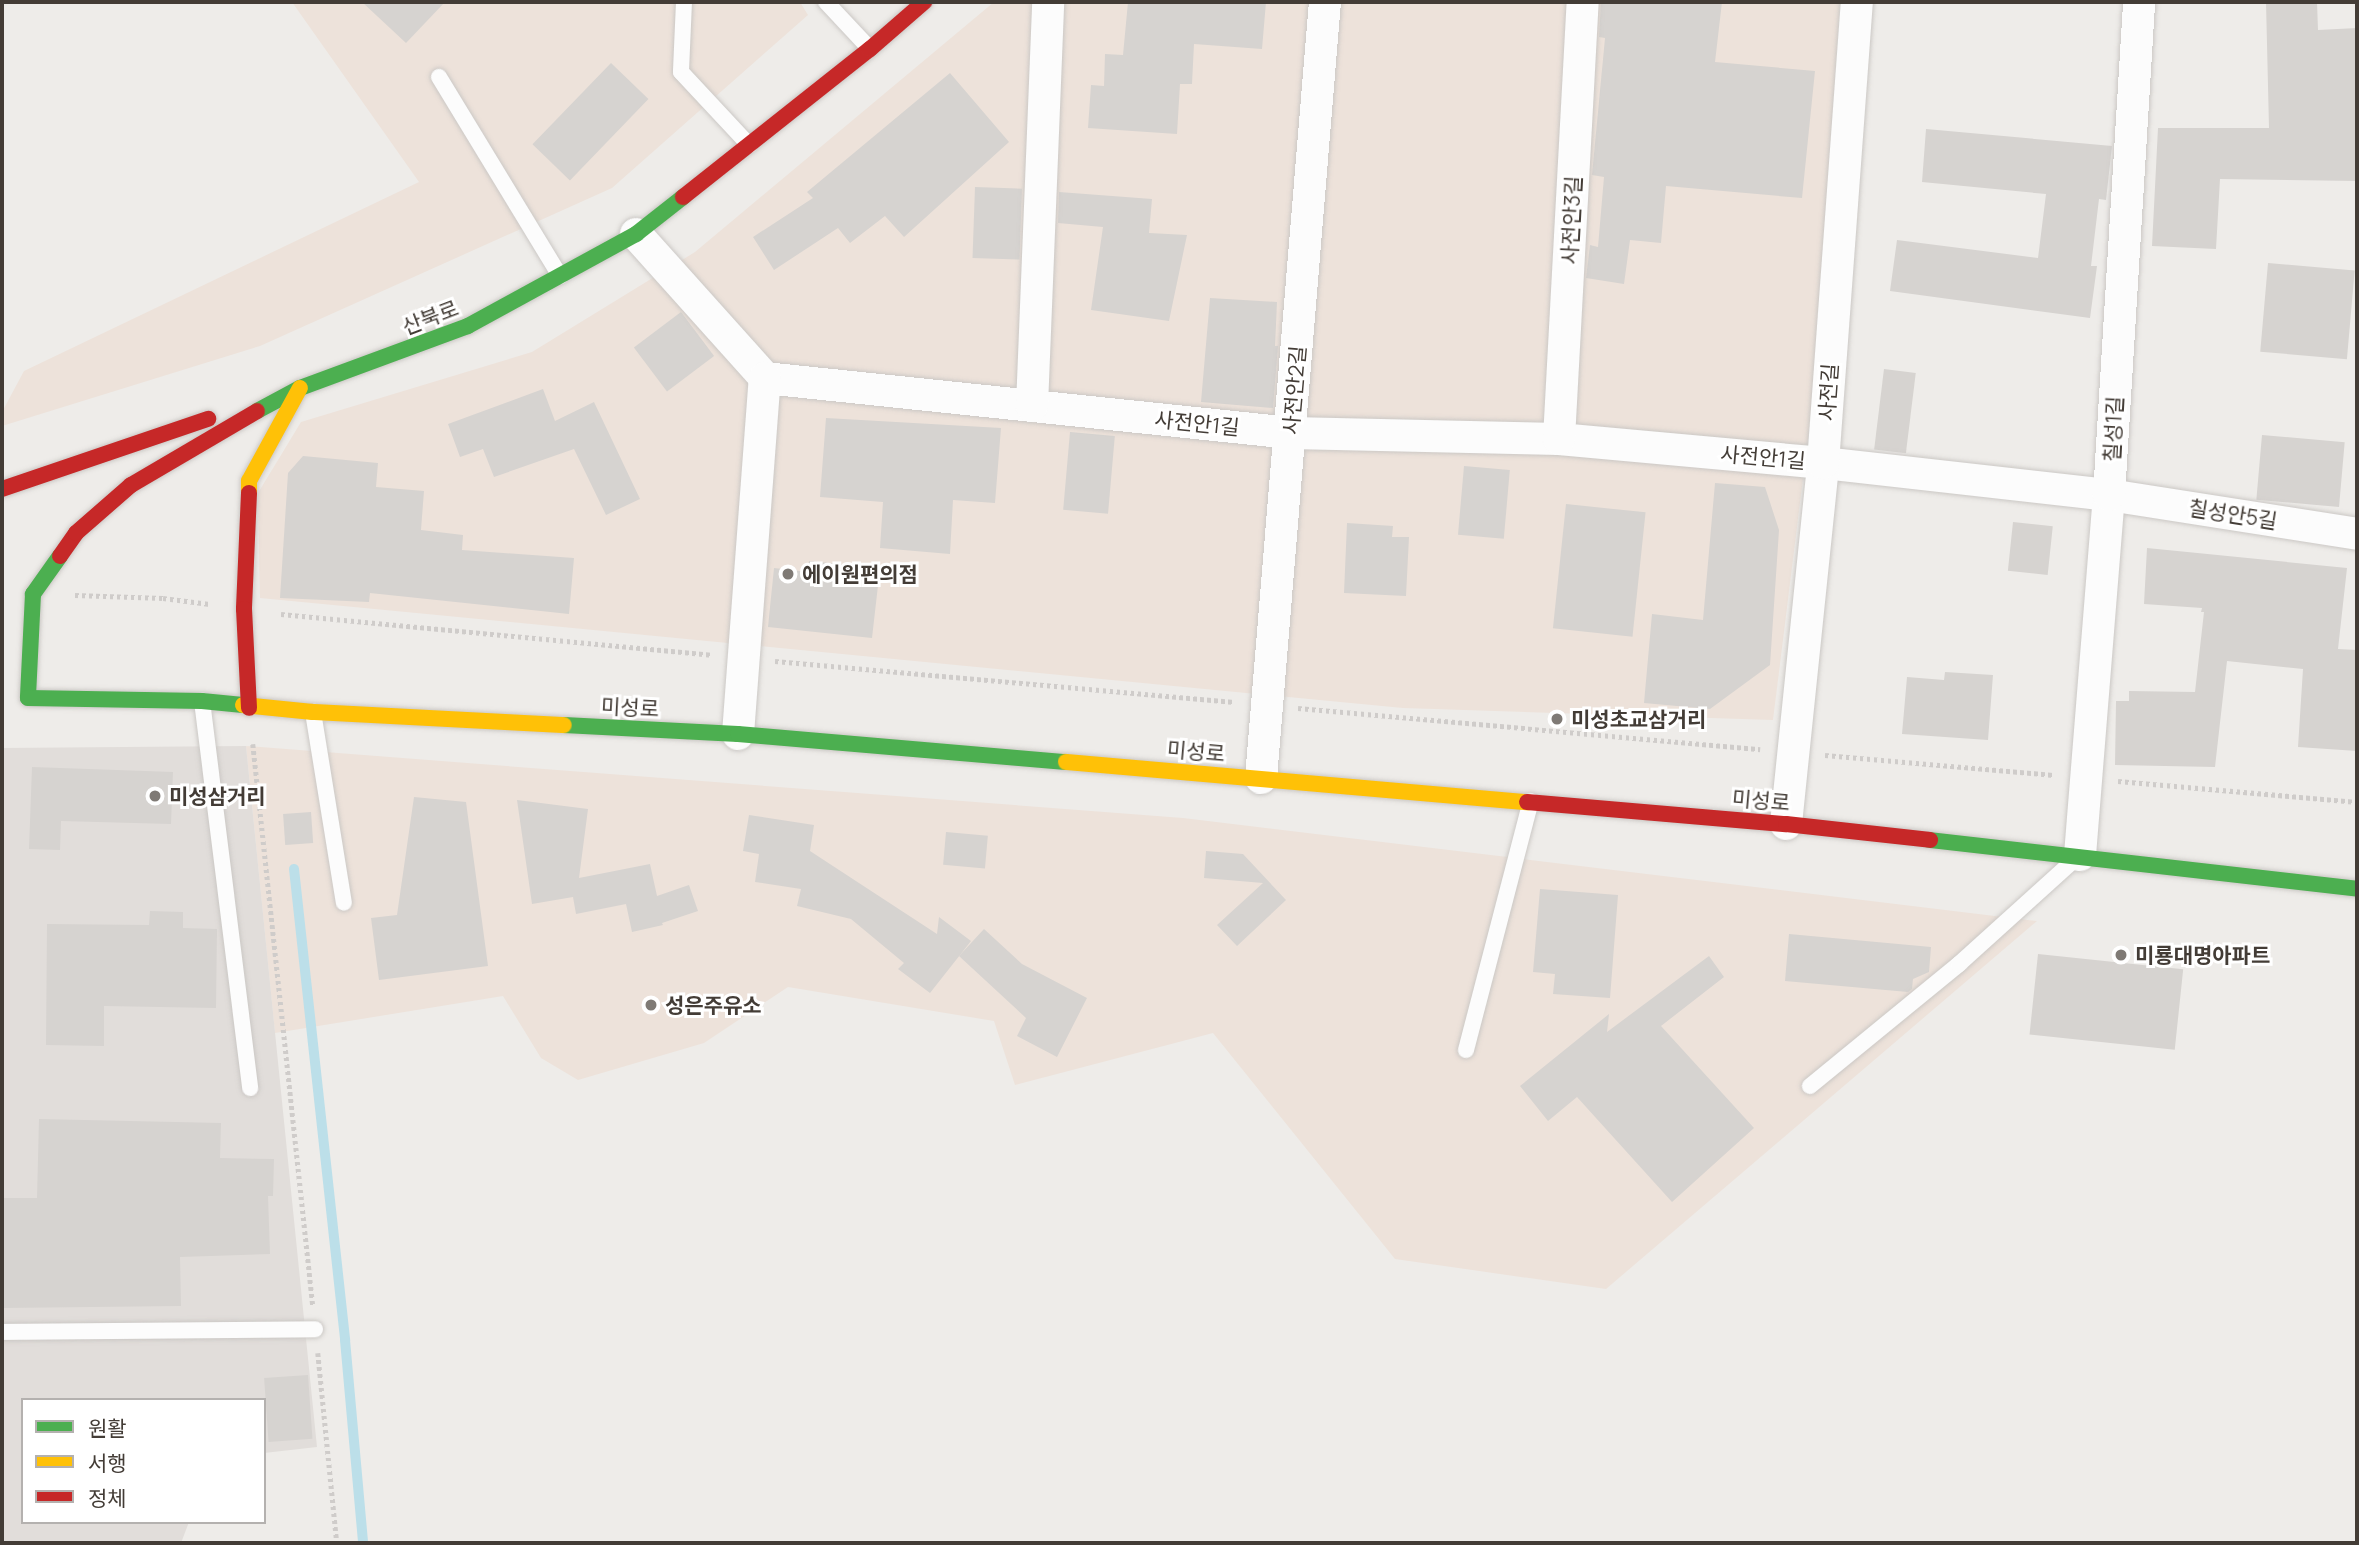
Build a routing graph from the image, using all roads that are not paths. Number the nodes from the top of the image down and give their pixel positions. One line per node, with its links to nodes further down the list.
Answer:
1 (684, 2): 11 (lane)
2 (826, 2): 9 (lane)
3 (924, 2): 9 (street, 산북로)
4 (1048, 2): 16 (street)
5 (1325, 2): 17 (street, 사전안2길)
6 (1583, 2): 18 (street, 사전안3길)
7 (1857, 2): 19 (street, 사전길)
8 (2139, 2): 21 (street, 칠성1길)
9 (870, 49): 11 (street, 산북로)
10 (439, 77): 13 (lane)
11 (749, 145): 12 (street, 산북로)
12 (636, 234): 13 (street, 산북로); 14 (street)
13 (560, 276): 15 (street, 산북로)
14 (765, 378): 16 (street, 사전안1길); 27 (street)
15 (300, 388): 20 (street); 23 (street, 산북로); 25 (street)
16 (1032, 406): 17 (street, 사전안1길)
17 (1291, 433): 18 (street, 사전안1길); 28 (street, 사전안2길)
18 (1559, 439): 19 (street, 사전안1길)
19 (1823, 463): 21 (street, 사전안1길); 30 (street, 사전길)
20 (2, 489)
21 (2109, 495): 22 (street, 칠성안5길); 31 (street, 칠성1길)
22 (2357, 534)
23 (19, 697): 24 (street, 미성로)
24 (202, 701): 25 (street, 미성로); 36 (lane)
25 (249, 708): 26 (street, 미성로)
26 (313, 712): 27 (street, 미성로); 33 (lane)
27 (738, 734): 28 (street, 미성로)
28 (1261, 778): 29 (street, 미성로)
29 (1531, 801): 30 (street, 미성로); 34 (lane)
30 (1786, 824): 31 (street, 미성로)
31 (2080, 855): 32 (street, 미성로); 35 (lane)
32 (2357, 889)
33 (344, 903)
34 (1466, 1049)
35 (1810, 1086)
36 (250, 1088)
37 (315, 1329): 38 (lane)
38 (2, 1332)

